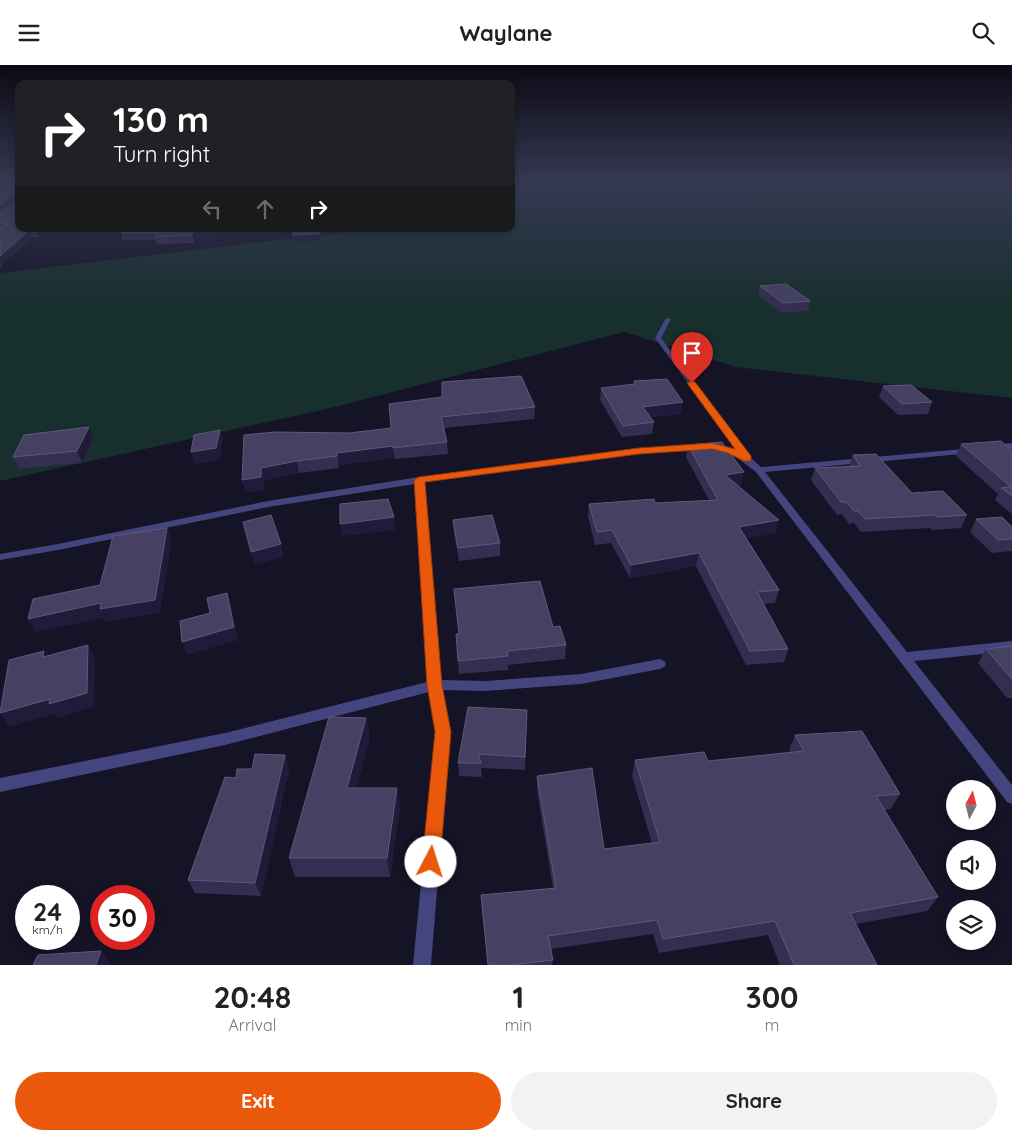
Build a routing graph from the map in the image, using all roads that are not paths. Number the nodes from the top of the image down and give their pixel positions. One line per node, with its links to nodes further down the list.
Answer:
1 (668, 319): 3 (street)
2 (1012, 446): 4 (street)
3 (748, 459): 4 (street); 5 (street)
4 (759, 470): 8 (street)
5 (419, 480): 6 (street); 10 (street)
6 (0, 557)
7 (1012, 646): 8 (street)
8 (903, 657): 12 (street)
9 (660, 665): 10 (street)
10 (434, 685): 11 (street); 13 (street)
11 (0, 785)
12 (1012, 797)
13 (422, 965)

